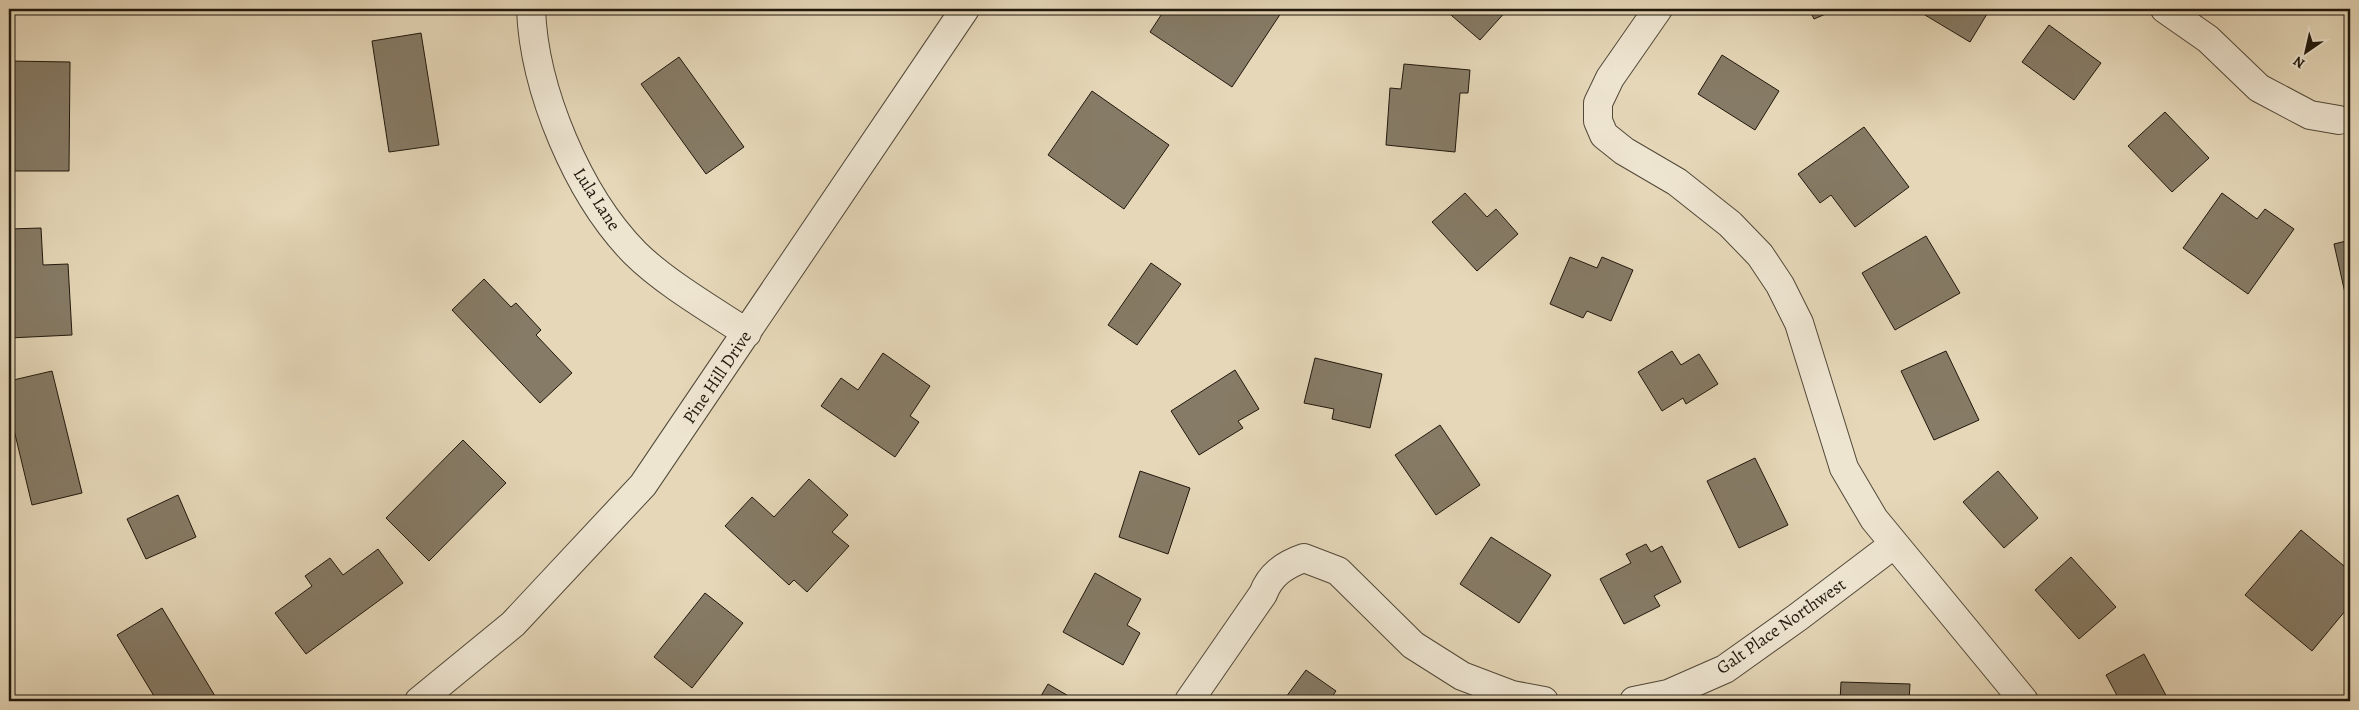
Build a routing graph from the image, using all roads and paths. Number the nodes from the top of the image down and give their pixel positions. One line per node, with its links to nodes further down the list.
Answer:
1 (530, 9): 6 (street, Lula Lane)
2 (965, 9): 6 (street, Pine Hill Drive)
3 (1658, 9): 7 (street)
4 (2165, 9): 5 (street)
5 (2339, 120)
6 (747, 333): 8 (street, Pine Hill Drive)
7 (1893, 545): 11 (street, Galt Place Northwest); 12 (street)
8 (419, 701)
9 (1190, 701): 10 (street)
10 (1544, 701)
11 (1634, 701)
12 (2024, 701)

